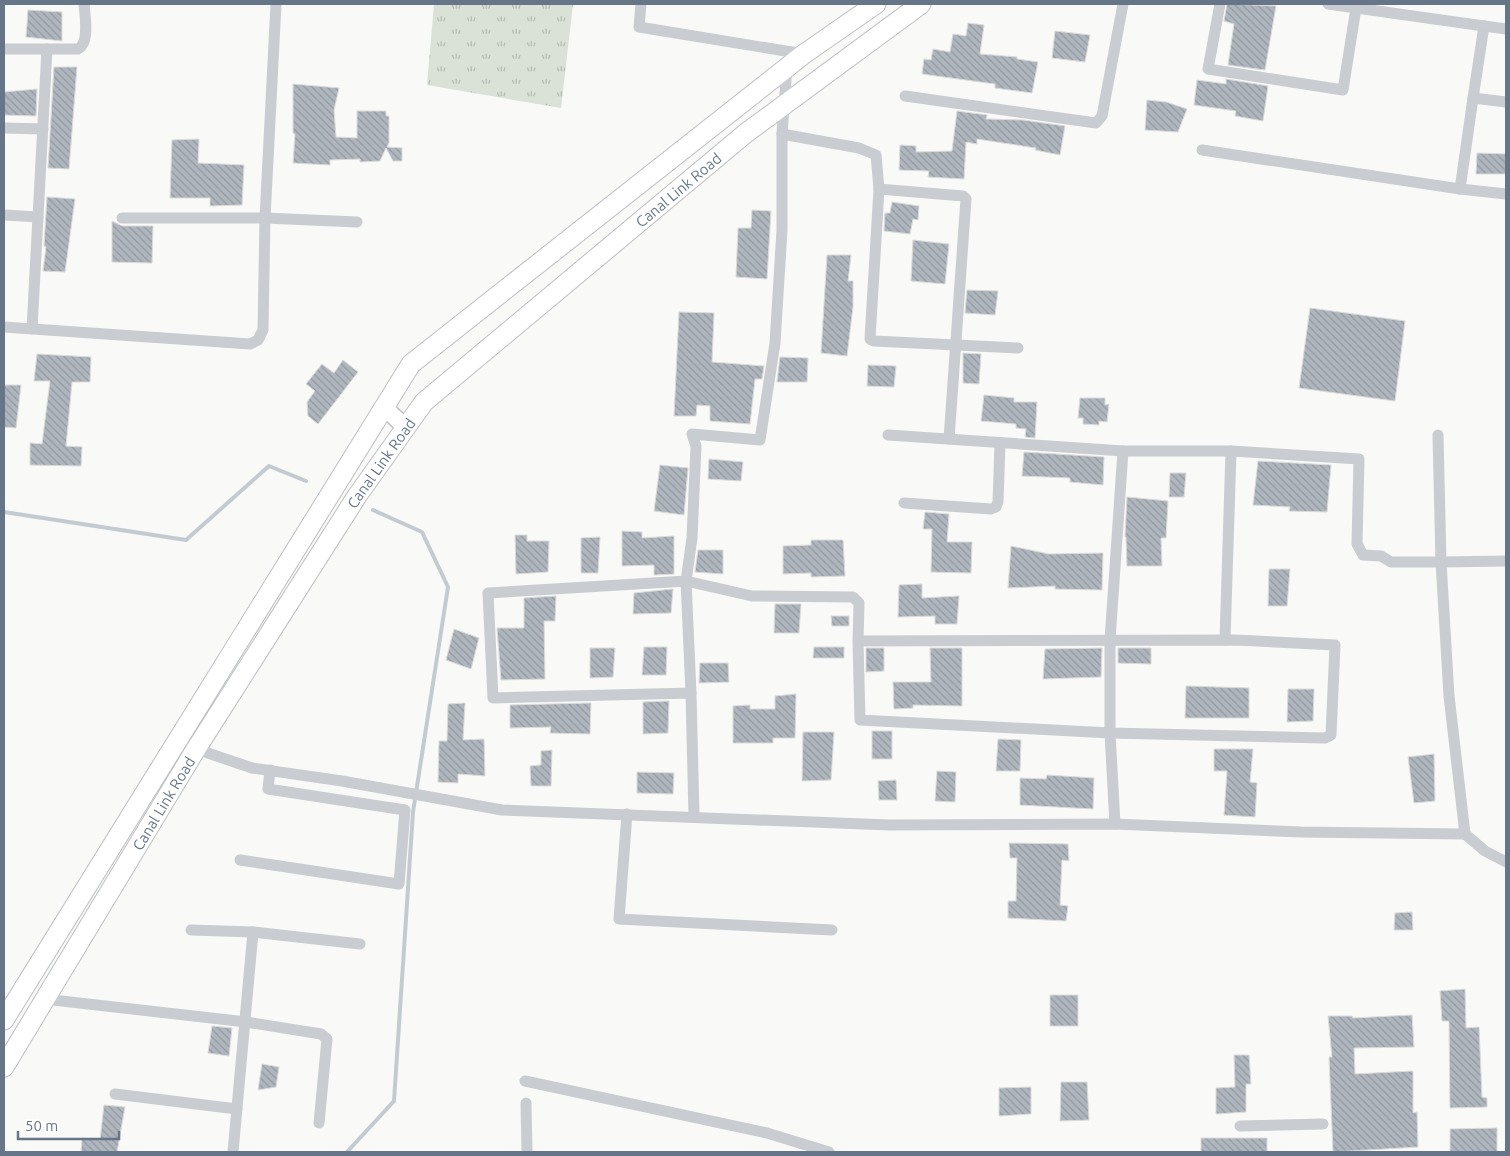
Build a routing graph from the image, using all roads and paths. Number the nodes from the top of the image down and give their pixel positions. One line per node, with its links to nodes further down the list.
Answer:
1 (84, 4): 15 (street)
2 (276, 4): 32 (street)
3 (641, 4): 16 (street)
4 (876, 4): 16 (main road, Canal Link Road)
5 (921, 4): 21 (main road, Canal Link Road)
6 (1123, 4): 18 (street)
7 (1220, 4): 10 (street)
8 (1328, 4): 10 (street)
9 (1415, 4): 11 (street)
10 (1356, 8): 11 (street)
11 (1413, 16): 12 (street)
12 (1484, 26): 13 (street); 19 (street)
13 (1506, 30)
14 (4, 49): 15 (street)
15 (47, 49): 23 (street)
16 (804, 54): 17 (main road, Canal Link Road)
17 (787, 68): 21 (street); 38 (main road, Canal Link Road)
18 (905, 96)
19 (1473, 98): 20 (street); 27 (street)
20 (1506, 102)
21 (784, 103): 24 (street); 39 (main road, Canal Link Road)
22 (4, 128): 23 (street)
23 (43, 130): 30 (street)
24 (782, 134): 26 (street); 49 (street)
25 (1202, 150): 27 (street)
26 (879, 189): 36 (street); 36 (street)
27 (1460, 189): 28 (street)
28 (1506, 194)
29 (4, 215): 30 (street)
30 (38, 217): 35 (street)
31 (122, 218): 32 (street)
32 (265, 218): 33 (street); 35 (street)
33 (357, 222)
34 (4, 326): 35 (street)
35 (32, 329)
36 (955, 344): 37 (street); 42 (street)
37 (1018, 348)
38 (384, 407): 39 (main road); 70 (main road, Canal Link Road)
39 (406, 428): 55 (main road, Canal Link Road)
40 (888, 435): 42 (street)
41 (1438, 436): 48 (street)
42 (949, 439): 43 (street)
43 (1000, 442): 45 (street); 46 (street)
44 (1231, 450): 45 (street); 48 (street); 51 (street)
45 (1123, 451): 50 (street)
46 (904, 503)
47 (1506, 561): 48 (street)
48 (1441, 562): 62 (street)
49 (686, 581): 52 (street); 53 (street); 53 (street)
50 (1110, 640): 51 (street); 52 (street); 54 (street)
51 (1225, 640): 54 (street)
52 (858, 641): 54 (street)
53 (691, 693): 60 (street)
54 (1110, 734): 61 (street)
55 (196, 749): 56 (street); 69 (main road, Canal Link Road)
56 (270, 770): 57 (street); 58 (street)
57 (394, 790): 58 (street); 59 (street)
58 (392, 808): 63 (street)
59 (627, 814): 60 (street); 66 (street)
60 (694, 816): 61 (street)
61 (1115, 824): 62 (street)
62 (1465, 834): 64 (street)
63 (240, 860)
64 (1506, 862)
65 (191, 930): 67 (street)
66 (832, 930)
67 (253, 932): 68 (street); 71 (street)
68 (360, 944)
69 (44, 998): 71 (street); 72 (main road, Canal Link Road)
70 (4, 1020)
71 (246, 1022): 76 (street); 77 (street)
72 (4, 1067)
73 (525, 1081): 82 (street)
74 (116, 1094): 76 (street)
75 (526, 1103): 81 (street)
76 (237, 1109): 80 (street)
77 (318, 1123)
78 (1323, 1124): 79 (street)
79 (1240, 1126)
80 (233, 1152)
81 (527, 1152)
82 (829, 1152)

